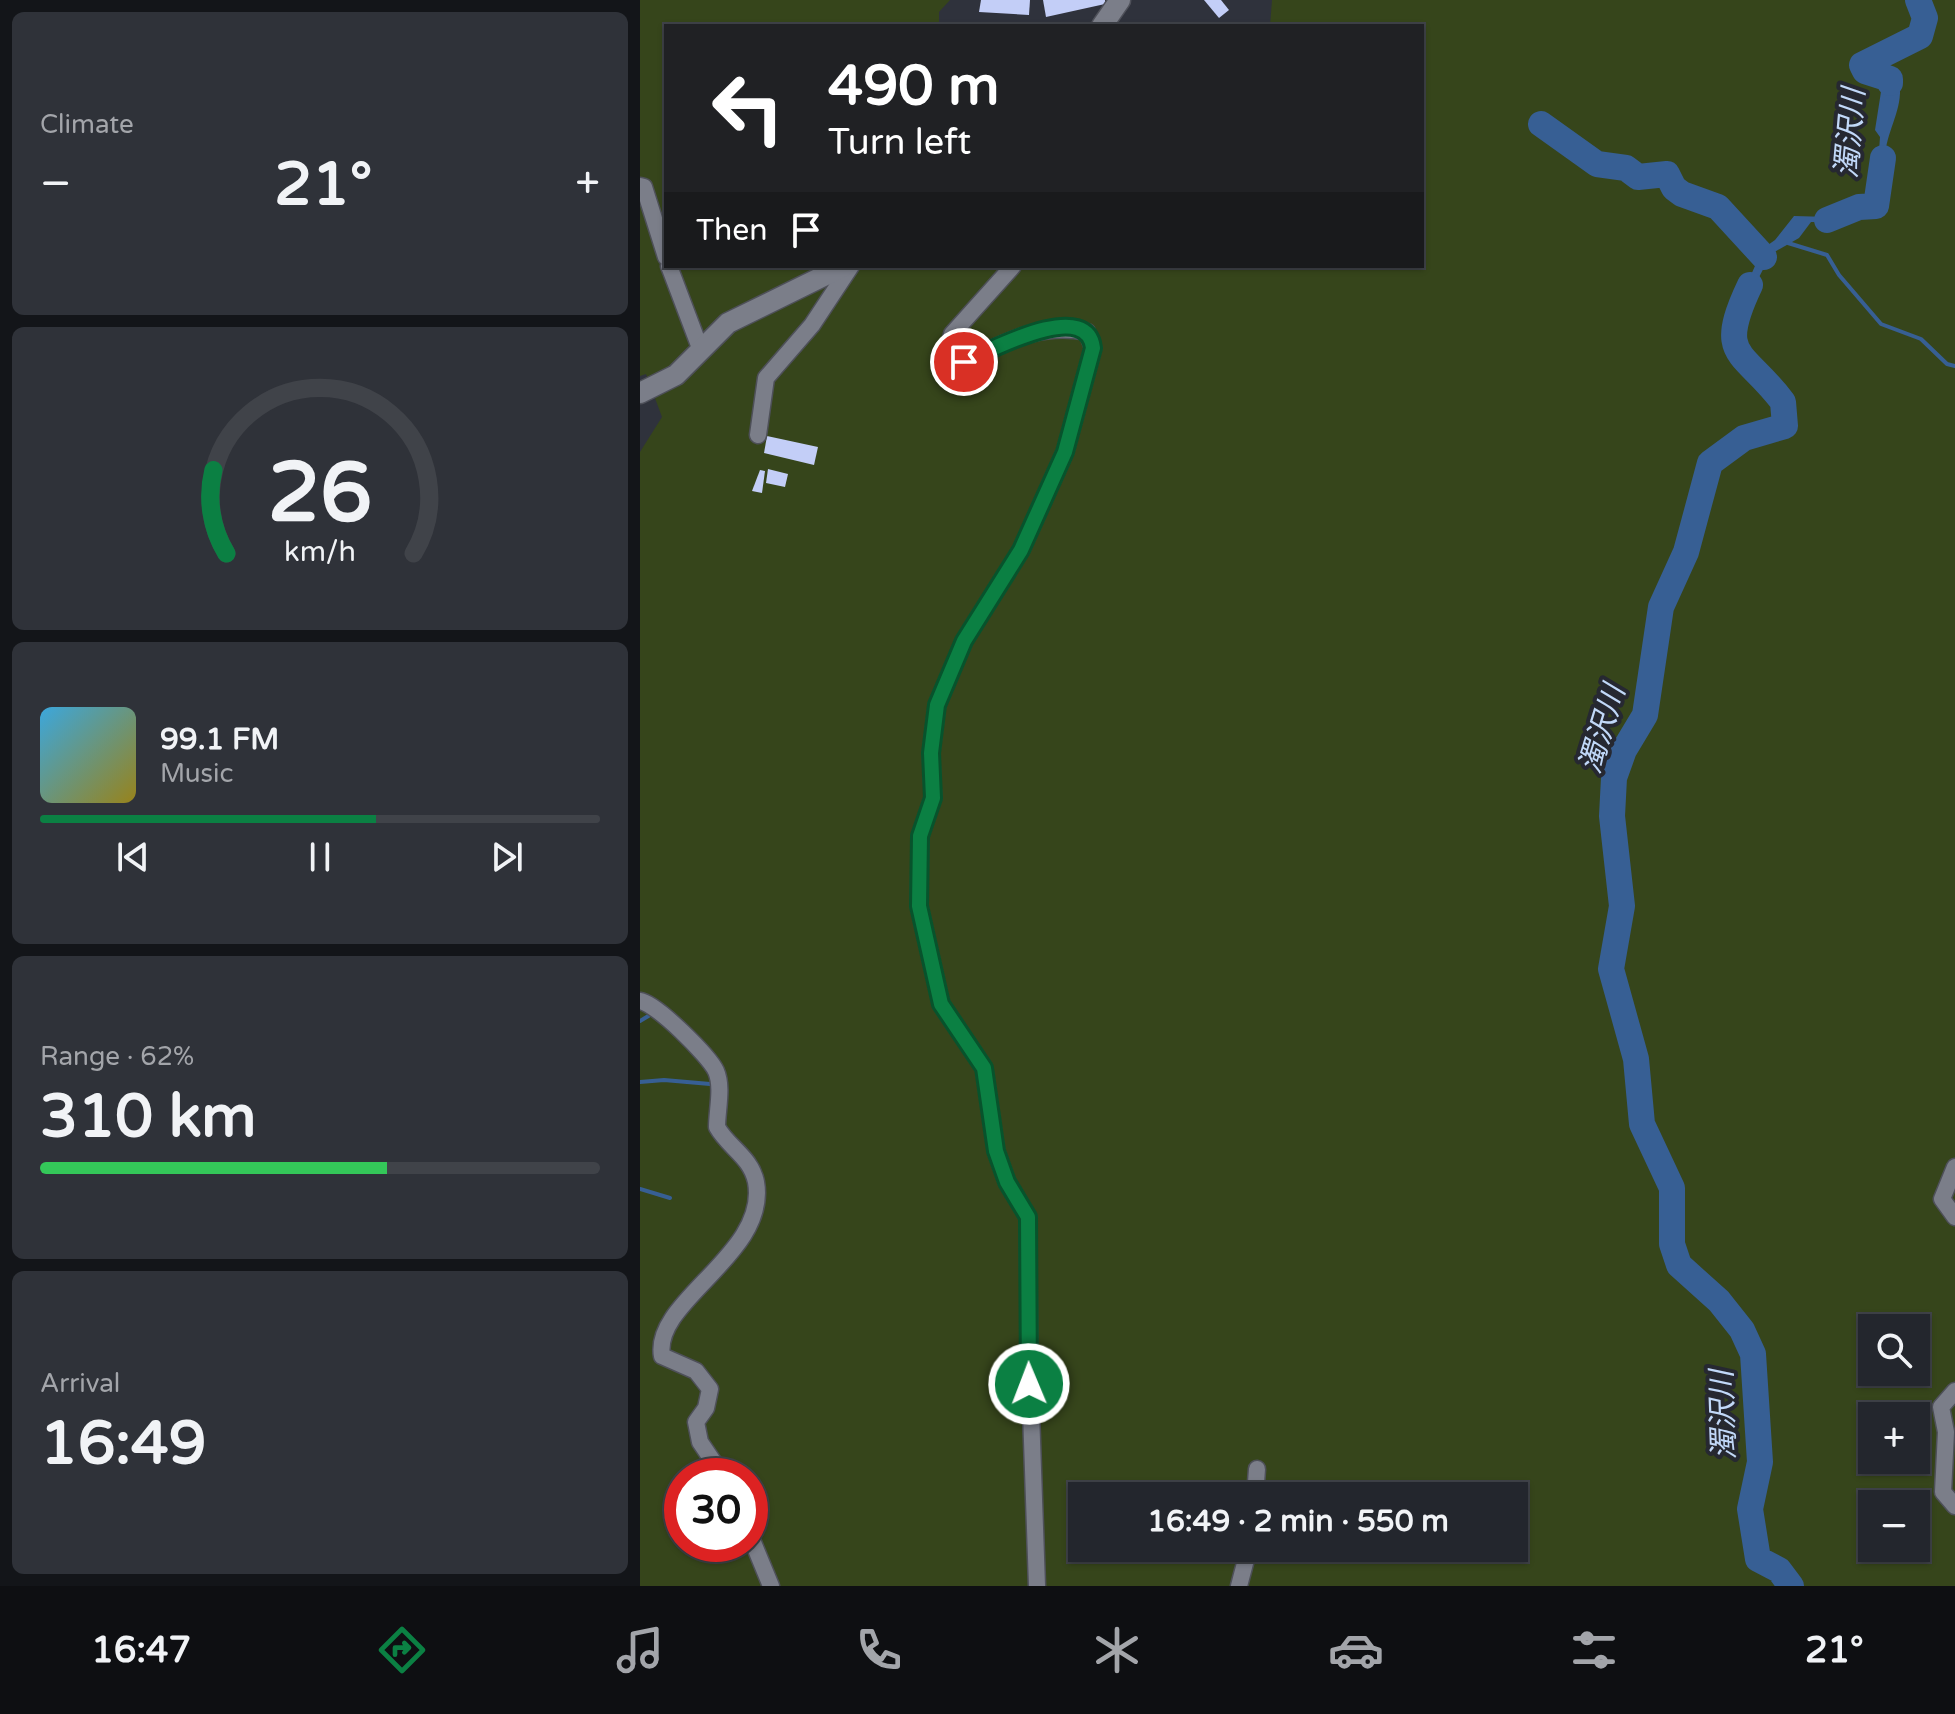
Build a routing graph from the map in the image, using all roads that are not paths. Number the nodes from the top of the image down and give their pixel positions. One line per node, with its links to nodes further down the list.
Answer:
1 (1120, 0): 2 (street)
2 (1103, 24)
3 (640, 186): 4 (street)
4 (664, 251)
5 (670, 268): 9 (street)
6 (840, 268): 9 (street)
7 (850, 268): 11 (street)
8 (1011, 268): 23 (street)
9 (700, 348): 10 (street)
10 (640, 393)
11 (758, 435)
12 (640, 1001): 16 (street)
13 (1955, 1167): 14 (street)
14 (1955, 1217)
15 (1955, 1391): 19 (street)
16 (711, 1458)
17 (1257, 1469): 18 (street)
18 (1256, 1482)
19 (1955, 1506)
20 (761, 1562): 22 (street)
21 (1245, 1562): 24 (street)
22 (771, 1586)
23 (1037, 1586)
24 (1239, 1586)

